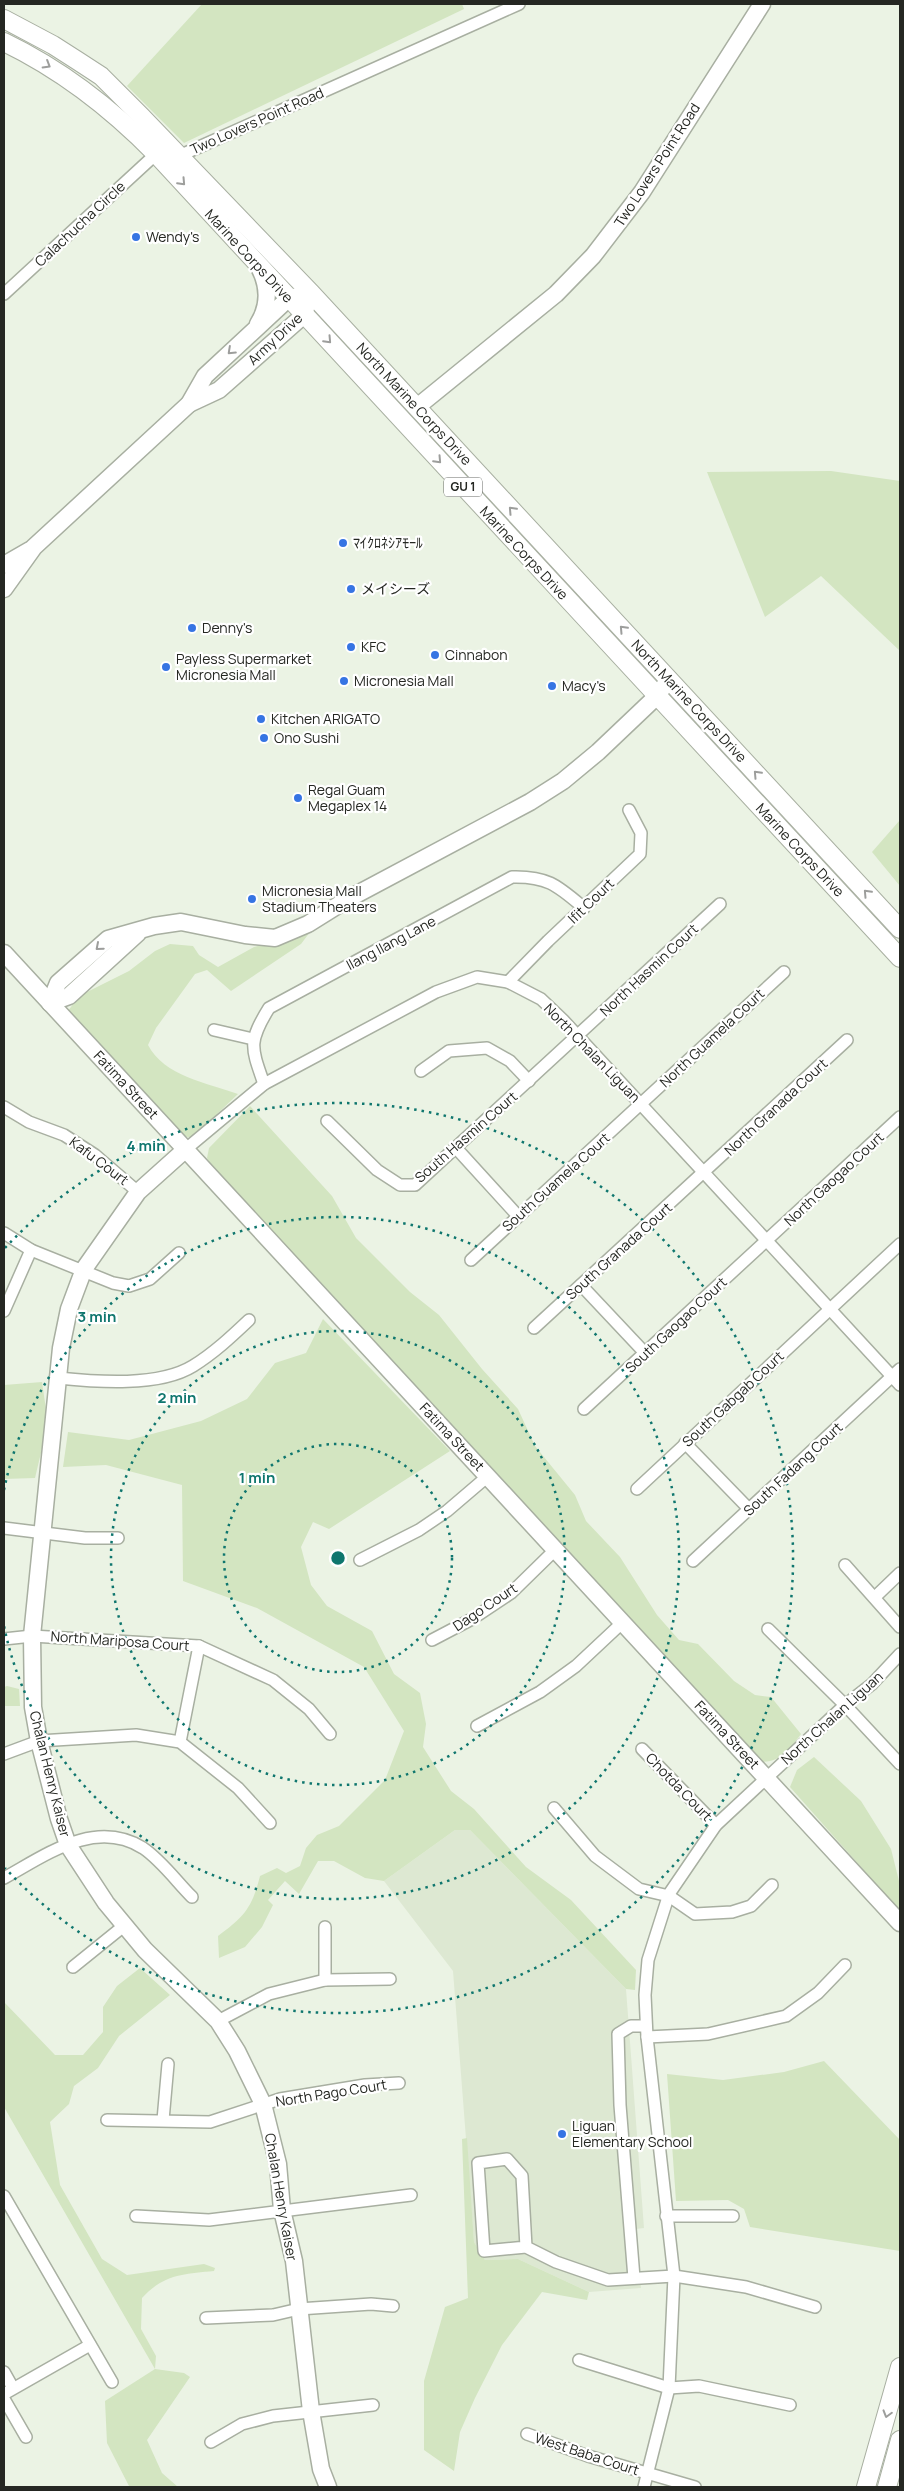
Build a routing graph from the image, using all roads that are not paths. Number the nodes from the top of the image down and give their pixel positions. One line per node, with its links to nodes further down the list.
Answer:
1 (519, 4): 7 (street, Two Lovers Point Road)
2 (762, 4): 15 (main road, Two Lovers Point Road)
3 (4, 19): 7 (main road, North Marine Corps Drive / GU 1)
4 (4, 42): 5 (main road, Marine Corps Drive / GU 1, one-way to 5)
5 (89, 93): 6 (main road, Marine Corps Drive / GU 1); 7 (street, Two Lovers Point Road)
6 (156, 154): 8 (main road, Marine Corps Drive / GU 1, one-way to 8); 10 (street, Calachucha Circle)
7 (179, 156): 9 (main road, North Marine Corps Drive / GU 1)
8 (258, 265): 11 (main road, Marine Corps Drive / GU 1); 13 (main road)
9 (311, 293): 11 (main road, Army Drive); 12 (main road, Army Drive); 15 (main road, North Marine Corps Drive / GU 1)
10 (4, 294)
11 (289, 298): 12 (main road, Marine Corps Drive / GU 1); 13 (main road, Army Drive)
12 (304, 315): 14 (main road, Army Drive); 20 (main road, Marine Corps Drive / GU 1, one-way to 20)
13 (249, 335): 14 (main road, Army Drive, one-way to 14)
14 (190, 404): 16 (main road, Army Drive)
15 (417, 407): 19 (main road, North Marine Corps Drive / GU 1, one-way to 15)
16 (34, 547): 17 (main road, Army Drive); 18 (main road, Army Drive)
17 (4, 565)
18 (4, 589)
19 (669, 679): 20 (main road); 24 (main road, North Marine Corps Drive / GU 1, one-way to 19)
20 (654, 692): 26 (main road, Marine Corps Drive / GU 1); 29 (main road)
21 (629, 810): 23 (street, Ifit Court)
22 (720, 904): 31 (street, North Hasmin Court)
23 (584, 908): 28 (street, Ifit Court); 32 (street, Ilang Ilang Lane)
24 (900, 929)
25 (4, 953): 29 (main road, Fatima Street)
26 (900, 958)
27 (784, 972): 37 (street, North Guamela Court)
28 (508, 982): 31 (street, North Chalan Liguan); 36 (street, North Chalan Liguan)
29 (50, 1003): 41 (main road, Fatima Street)
30 (214, 1030): 32 (street)
31 (578, 1036): 35 (street, South Hasmin Court); 37 (street, North Chalan Liguan)
32 (253, 1039): 36 (street)
33 (847, 1040): 43 (street, North Granada Court)
34 (420, 1071): 35 (street)
35 (529, 1081): 42 (street, South Hasmin Court)
36 (264, 1084): 41 (street, North Chalan Liguan)
37 (641, 1105): 43 (street, North Chalan Liguan); 45 (street, South Guamela Court)
38 (4, 1107): 44 (street, Kafu Court)
39 (900, 1117): 47 (street, North Gaogao Court)
40 (327, 1121): 42 (street, South Hasmin Court)
41 (186, 1149): 44 (main road, Chalan Henry Kaiser); 63 (main road, Fatima Street)
42 (457, 1149): 45 (street)
43 (704, 1173): 47 (street, North Chalan Liguan); 53 (street, South Granada Court)
44 (138, 1192): 52 (main road, Chalan Henry Kaiser)
45 (518, 1216): 51 (street, South Guamela Court)
46 (4, 1233): 49 (street)
47 (767, 1241): 54 (street, North Chalan Liguan); 58 (street, South Gaogao Court)
48 (900, 1244): 54 (street, South Gabgab Court)
49 (31, 1250): 52 (street); 55 (street)
50 (179, 1253): 52 (street)
51 (471, 1260)
52 (84, 1270): 60 (main road, Chalan Henry Kaiser)
53 (581, 1285): 57 (street, South Granada Court); 58 (street)
54 (830, 1309): 59 (street, North Chalan Liguan); 62 (street, South Gabgab Court)
55 (4, 1311)
56 (248, 1320): 60 (street)
57 (534, 1328)
58 (645, 1353): 61 (street, South Gaogao Court)
59 (898, 1377): 65 (street, South Fadang Court)
60 (58, 1378): 67 (main road, Chalan Henry Kaiser)
61 (584, 1409)
62 (685, 1443): 64 (street, South Gabgab Court); 65 (street)
63 (488, 1476): 69 (main road, Fatima Street); 70 (street)
64 (637, 1489)
65 (749, 1509): 71 (street, South Fadang Court)
66 (4, 1528): 67 (street)
67 (42, 1534): 68 (street); 78 (main road, Chalan Henry Kaiser)
68 (118, 1538)
69 (556, 1549): 75 (main road, Fatima Street); 80 (street, Dago Court)
70 (360, 1560)
71 (693, 1561)
72 (845, 1566): 74 (street)
73 (900, 1573): 74 (street)
74 (875, 1597): 76 (street)
75 (623, 1622): 84 (street); 91 (main road, Fatima Street)
76 (900, 1627)
77 (768, 1629): 83 (street)
78 (32, 1636): 79 (street, North Mariposa Court); 81 (street, North Mariposa Court); 86 (main road, Chalan Henry Kaiser)
79 (4, 1639)
80 (432, 1640)
81 (199, 1646): 85 (street, North Mariposa Court); 87 (street)
82 (900, 1654): 83 (street, North Chalan Liguan)
83 (845, 1705): 90 (street); 91 (street, North Chalan Liguan)
84 (477, 1726)
85 (330, 1734)
86 (39, 1741): 87 (street); 89 (street); 95 (main road, Chalan Henry Kaiser)
87 (180, 1742): 93 (street)
88 (642, 1749): 94 (street, Chotda Court)
89 (4, 1754)
90 (900, 1764)
91 (767, 1778): 94 (street, North Chalan Liguan); 100 (main road, Fatima Street)
92 (554, 1808): 98 (street)
93 (270, 1823)
94 (716, 1825): 98 (street, North Chalan Liguan)
95 (68, 1845): 96 (street); 99 (street); 101 (main road, Chalan Henry Kaiser)
96 (4, 1878)
97 (772, 1885): 98 (street)
98 (669, 1896): 108 (street, North Chalan Liguan)
99 (192, 1898)
100 (900, 1923)
101 (124, 1926): 104 (street); 107 (main road, Chalan Henry Kaiser)
102 (325, 1927): 106 (street)
103 (845, 1965): 108 (street)
104 (73, 1967)
105 (390, 1978): 106 (street)
106 (325, 1980): 107 (street)
107 (218, 2021): 111 (main road, Chalan Henry Kaiser)
108 (647, 2031): 118 (street, North Chalan Liguan); 122 (street)
109 (168, 2064): 113 (street)
110 (399, 2083): 111 (street, North Pago Court)
111 (263, 2104): 113 (street, North Pago Court); 116 (main road, Chalan Henry Kaiser)
112 (107, 2120): 113 (street, North Pago Court)
113 (163, 2120)
114 (412, 2195): 116 (street)
115 (4, 2196): 127 (street)
116 (282, 2210): 117 (street); 125 (main road, Chalan Henry Kaiser)
117 (136, 2216)
118 (666, 2216): 119 (street); 121 (street, North Chalan Liguan)
119 (733, 2216)
120 (526, 2246): 120 (street); 122 (street)
121 (674, 2276): 122 (street); 124 (street); 132 (street, North Chalan Liguan)
122 (634, 2278)
123 (393, 2306): 125 (street)
124 (815, 2307)
125 (299, 2310): 126 (street); 137 (main road, Chalan Henry Kaiser)
126 (206, 2318)
127 (90, 2345): 131 (street); 133 (street)
128 (579, 2360): 132 (street)
129 (900, 2367): 146 (main road, one-way to 146)
130 (4, 2372): 133 (street)
131 (112, 2382)
132 (669, 2388): 136 (street); 142 (street, North Chalan Liguan)
133 (9, 2391)
134 (4, 2399): 139 (street)
135 (373, 2405): 137 (street)
136 (790, 2405)
137 (311, 2411): 141 (street); 143 (main road, Chalan Henry Kaiser)
138 (528, 2434): 142 (street, West Baba Court)
139 (26, 2437)
140 (900, 2440): 147 (main road)
141 (211, 2442)
142 (647, 2474): 144 (street, North Chalan Liguan); 145 (street, West Baba Court)
143 (328, 2487)
144 (644, 2487)
145 (695, 2487)
146 (866, 2487)
147 (887, 2487)

